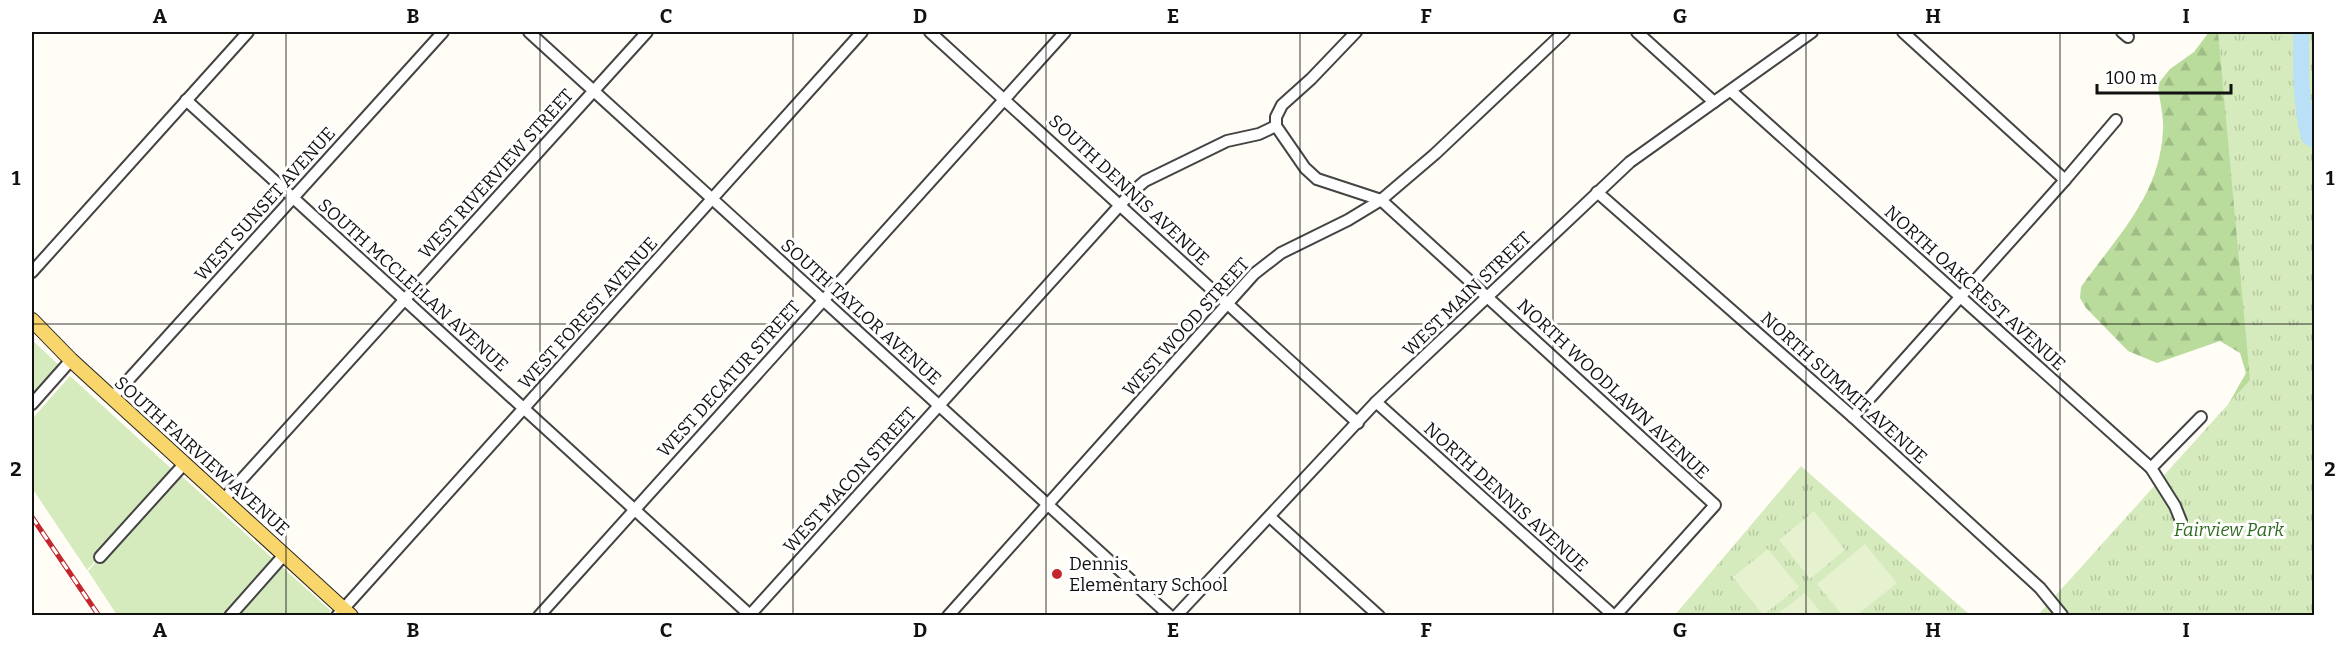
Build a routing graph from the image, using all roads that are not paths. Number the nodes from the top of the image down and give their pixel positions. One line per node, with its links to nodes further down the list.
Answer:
1 (248, 32): 16 (street)
2 (443, 32): 22 (street, WEST SUNSET AVENUE)
3 (529, 32): 13 (street, SOUTH TAYLOR AVENUE)
4 (647, 32): 13 (street, WEST RIVERVIEW STREET)
5 (862, 32): 23 (street, WEST FOREST AVENUE)
6 (930, 32): 15 (street, SOUTH DENNIS AVENUE)
7 (1065, 32): 15 (street, WEST DECATUR STREET)
8 (1564, 32): 24 (street, WEST WOOD STREET)
9 (1637, 32): 17 (street)
10 (1812, 32): 14 (street, WEST MAIN STREET)
11 (1903, 32): 20 (street)
12 (1352, 34): 19 (street)
13 (594, 91): 23 (street, SOUTH TAYLOR AVENUE); 29 (street, WEST RIVERVIEW STREET)
14 (1731, 91): 17 (street, WEST MAIN STREET); 28 (street, NORTH OAKCREST AVENUE)
15 (1004, 98): 25 (street, SOUTH DENNIS AVENUE); 30 (street, WEST DECATUR STREET)
16 (186, 100): 22 (street, SOUTH MCCLELLAN AVENUE); 26 (street)
17 (1714, 102): 21 (street, WEST MAIN STREET)
18 (2116, 120): 20 (street)
19 (1276, 126): 24 (street); 25 (street, WEST MACON STREET)
20 (2066, 180): 28 (street)
21 (1597, 192): 27 (street, WEST MAIN STREET); 39 (street, NORTH SUMMIT AVENUE)
22 (293, 198): 29 (street, SOUTH MCCLELLAN AVENUE); 34 (street, WEST SUNSET AVENUE)
23 (713, 198): 30 (street, SOUTH TAYLOR AVENUE); 38 (street, WEST FOREST AVENUE)
24 (1382, 200): 27 (street, NORTH WOODLAWN AVENUE); 31 (street, WEST WOOD STREET)
25 (1120, 205): 31 (street, SOUTH DENNIS AVENUE); 37 (street, WEST MACON STREET)
26 (32, 272)
27 (1488, 297): 35 (street, WEST MAIN STREET); 59 (street, NORTH WOODLAWN AVENUE)
28 (1961, 297): 39 (street); 43 (street, NORTH OAKCREST AVENUE)
29 (404, 299): 38 (street, SOUTH MCCLELLAN AVENUE); 44 (street, WEST RIVERVIEW STREET)
30 (822, 300): 37 (street, SOUTH TAYLOR AVENUE); 46 (street, WEST DECATUR STREET)
31 (1228, 304): 41 (street, SOUTH DENNIS AVENUE); 45 (street, WEST WOOD STREET)
32 (32, 320): 33 (main road, SOUTH FAIRVIEW AVENUE)
33 (71, 360): 34 (main road, SOUTH FAIRVIEW AVENUE); 36 (street)
34 (112, 398): 42 (main road, SOUTH FAIRVIEW AVENUE)
35 (1376, 402): 41 (street, WEST MAIN STREET); 59 (street, NORTH DENNIS AVENUE)
36 (32, 404)
37 (940, 406): 45 (street, SOUTH TAYLOR AVENUE); 54 (street, WEST MACON STREET)
38 (524, 408): 46 (street, SOUTH MCCLELLAN AVENUE); 51 (street, WEST FOREST AVENUE)
39 (1853, 417): 60 (street, NORTH SUMMIT AVENUE)
40 (2201, 417): 43 (street)
41 (1358, 423): 47 (street, WEST MAIN STREET)
42 (185, 464): 44 (main road, SOUTH FAIRVIEW AVENUE); 50 (street)
43 (2151, 468): 48 (street, NORTH OAKCREST AVENUE)
44 (224, 499): 49 (main road, SOUTH FAIRVIEW AVENUE)
45 (1048, 503): 55 (street, WEST WOOD STREET); 56 (street, SOUTH TAYLOR AVENUE)
46 (636, 508): 53 (street, WEST DECATUR STREET); 54 (street, SOUTH MCCLELLAN AVENUE)
47 (1270, 517): 57 (street, WEST MAIN STREET); 58 (street)
48 (2181, 521)
49 (284, 555): 51 (main road, SOUTH FAIRVIEW AVENUE); 52 (street)
50 (100, 557)
51 (344, 613)
52 (230, 615)
53 (539, 615)
54 (750, 615)
55 (948, 615)
56 (1170, 615)
57 (1176, 615)
58 (1379, 615)
59 (1615, 615)
60 (2062, 615)

